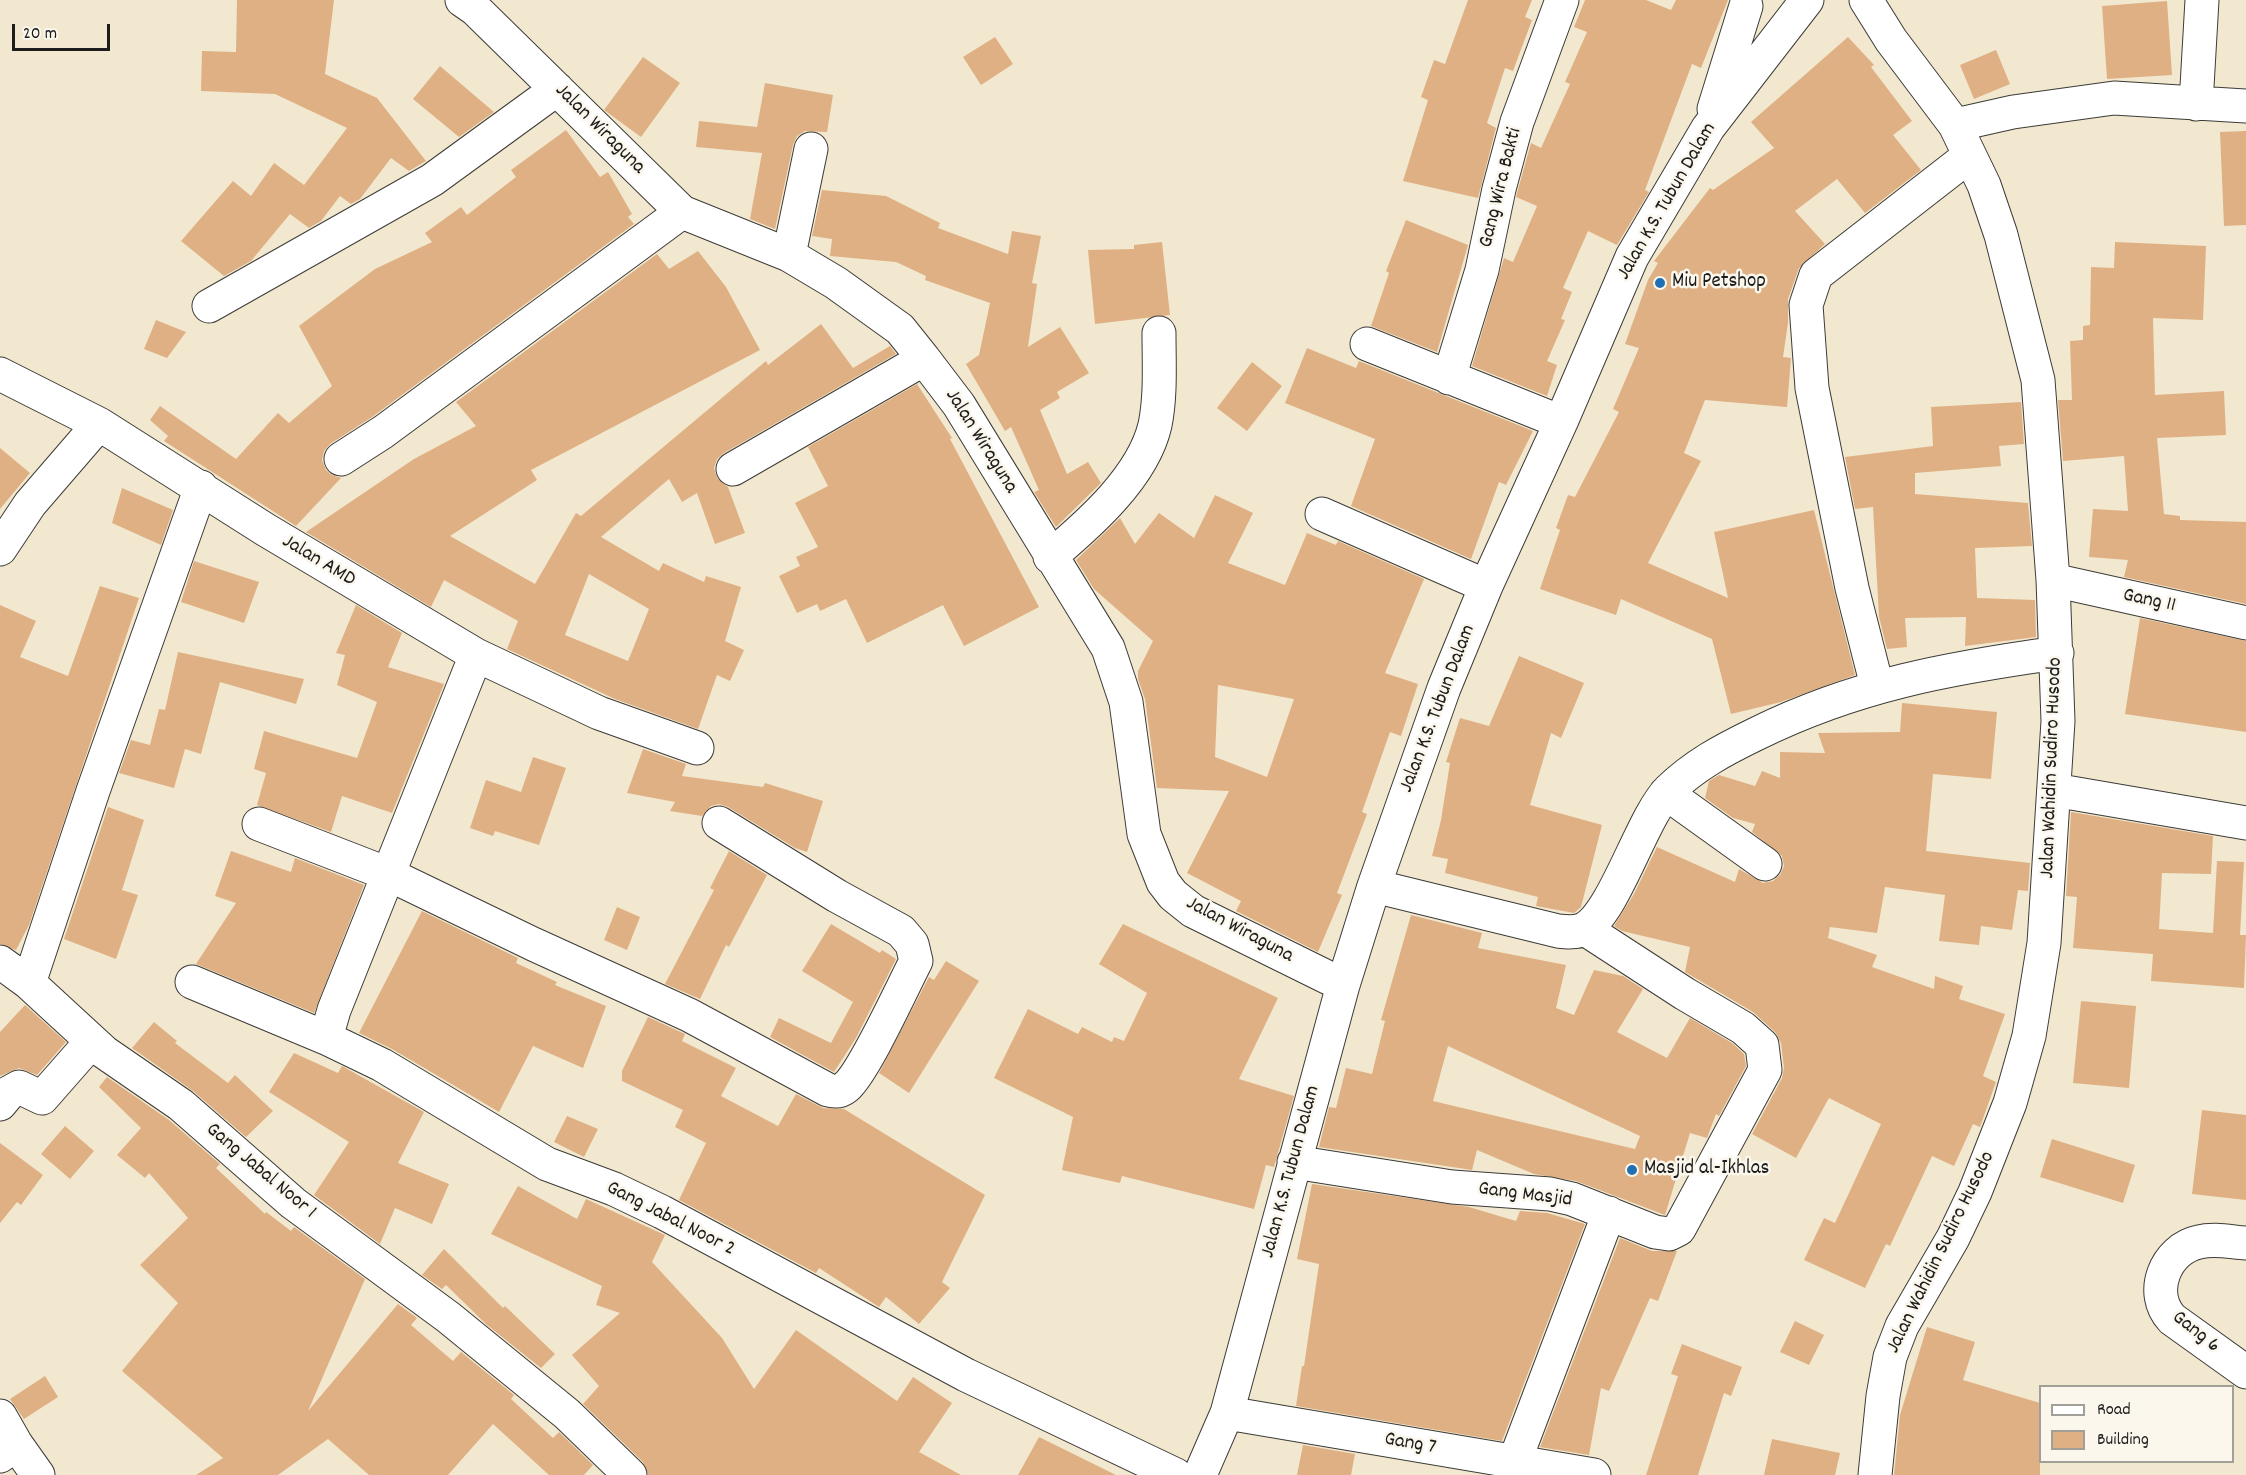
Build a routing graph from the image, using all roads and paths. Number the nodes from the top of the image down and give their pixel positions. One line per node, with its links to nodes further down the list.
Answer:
1 (462, 0): 7 (street, Jalan Wiraguna)
2 (1562, 0): 21 (street, Gang Wira Bakti)
3 (1807, 0): 11 (street, Jalan K.S. Tubun Dalam)
4 (1866, 0): 10 (street, Jalan Wahidin Sudiro Husodo)
5 (2202, 0): 8 (street)
6 (1746, 6): 11 (street)
7 (557, 89): 14 (street, Jalan Wiraguna); 16 (street)
8 (2190, 104): 9 (street); 10 (street)
9 (2246, 106)
10 (1955, 125): 13 (street, Jalan Wahidin Sudiro Husodo)
11 (1708, 128): 22 (street, Jalan K.S. Tubun Dalam)
12 (811, 149): 15 (street)
13 (1969, 156): 30 (street, Jalan Wahidin Sudiro Husodo); 35 (street)
14 (682, 212): 15 (street, Jalan Wiraguna); 24 (street)
15 (789, 255): 19 (street, Jalan Wiraguna)
16 (209, 306)
17 (1160, 333): 29 (street)
18 (1367, 345): 21 (street)
19 (924, 359): 25 (street); 29 (street, Jalan Wiraguna)
20 (0, 374): 23 (street, Jalan AMD)
21 (1449, 378): 22 (street)
22 (1561, 422): 31 (street, Jalan K.S. Tubun Dalam)
23 (99, 424): 26 (street, Jalan AMD); 28 (street)
24 (341, 459)
25 (734, 470)
26 (201, 487): 34 (street, Jalan AMD); 48 (street)
27 (1322, 514): 31 (street)
28 (0, 549)
29 (1050, 557): 49 (street, Jalan Wiraguna)
30 (2053, 580): 32 (street, Gang 11); 33 (street, Jalan Wahidin Sudiro Husodo)
31 (1486, 586): 44 (street, Jalan K.S. Tubun Dalam)
32 (2246, 623)
33 (2056, 653): 35 (street); 37 (street, Jalan Wahidin Sudiro Husodo)
34 (477, 656): 36 (street, Jalan AMD); 43 (street)
35 (1877, 686): 38 (street)
36 (697, 748)
37 (2054, 790): 40 (street); 66 (street, Jalan Wahidin Sudiro Husodo)
38 (1666, 793): 42 (street); 45 (street)
39 (719, 823): 43 (street)
40 (2246, 823)
41 (259, 824): 43 (street)
42 (1765, 864)
43 (388, 874): 50 (street)
44 (1374, 886): 45 (street); 49 (street, Jalan K.S. Tubun Dalam)
45 (1586, 928): 54 (street, Gang Masjid)
46 (0, 962): 48 (street, Gang Jabal Noor 1)
47 (192, 982): 50 (street, Gang Jabal Noor 2)
48 (29, 983): 51 (street, Gang Jabal Noor 1)
49 (1343, 985): 53 (street, Jalan K.S. Tubun Dalam)
50 (326, 1038): 63 (street, Gang Jabal Noor 2)
51 (92, 1041): 52 (street); 62 (street, Gang Jabal Noor 1)
52 (0, 1104)
53 (1294, 1162): 54 (street, Gang Masjid); 57 (street, Jalan K.S. Tubun Dalam)
54 (1609, 1213): 60 (street)
55 (2246, 1243): 56 (street, Gang 6)
56 (2246, 1372)
57 (1227, 1413): 60 (street, Gang 7); 64 (street, Jalan K.S. Tubun Dalam)
58 (0, 1416): 59 (street)
59 (8, 1450): 61 (street)
60 (1514, 1463): 65 (street, Gang 7)
61 (38, 1475)
62 (630, 1475)
63 (1176, 1475)
64 (1200, 1475)
65 (1594, 1475)
66 (1875, 1475)

